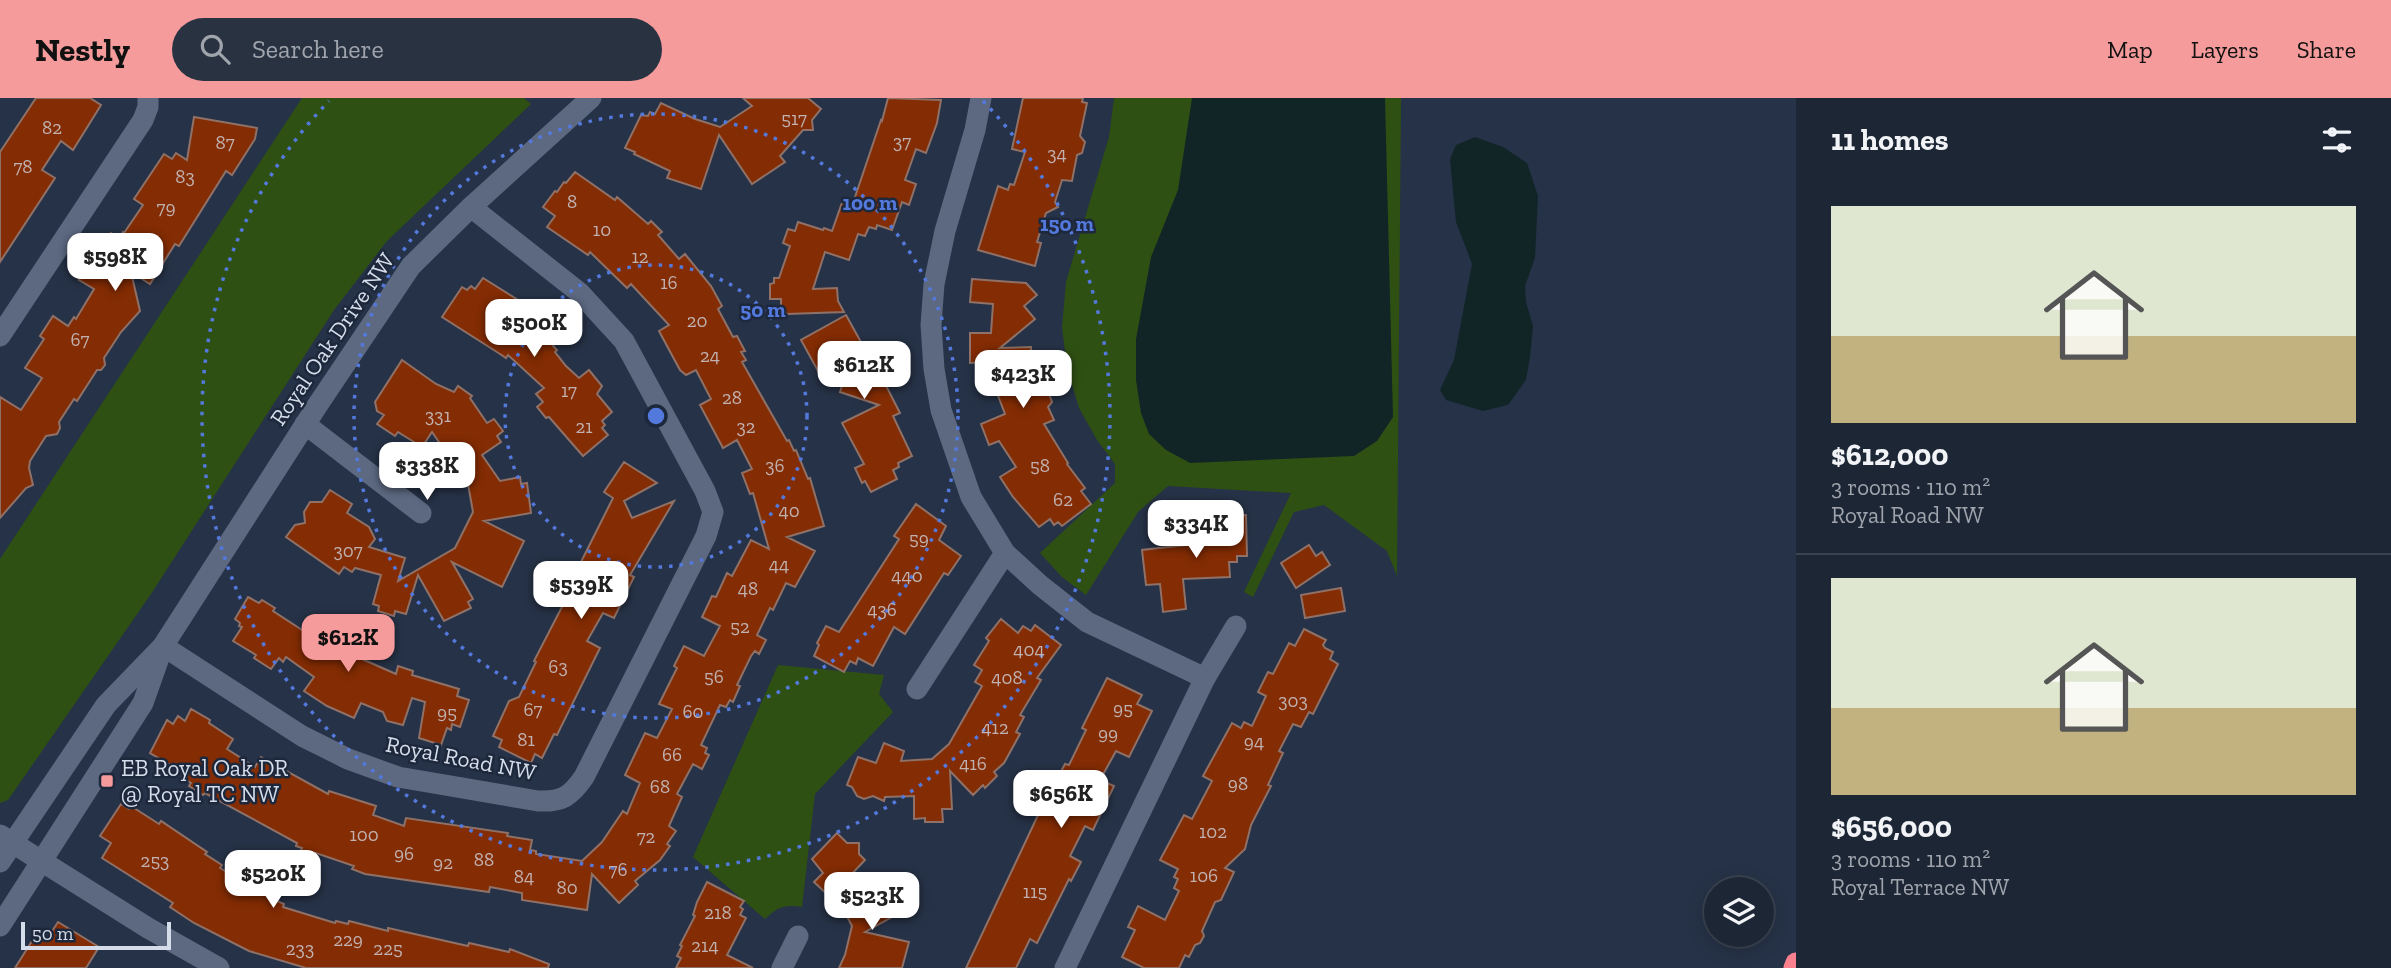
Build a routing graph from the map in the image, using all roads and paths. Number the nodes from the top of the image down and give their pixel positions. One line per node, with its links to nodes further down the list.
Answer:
1 (148, 98): 5 (street)
2 (591, 98): 4 (street, Royal Oak Drive NW)
3 (981, 98): 8 (street)
4 (471, 207): 6 (street, Royal Oak Drive NW); 10 (street, Royal Road NW)
5 (0, 336)
6 (306, 424): 7 (street); 10 (street, Royal Oak Drive NW)
7 (421, 513)
8 (1005, 553): 11 (street); 12 (street)
9 (1236, 626): 11 (street)
10 (163, 646): 13 (street, Royal Oak Drive NW); 15 (street, Royal Oak Drive NW)
11 (1205, 678): 20 (street)
12 (917, 689)
13 (6, 839): 14 (street, Royal Oak Drive NW); 15 (street)
14 (0, 862)
15 (42, 862): 16 (street, Royal Oak Drive NW); 18 (street)
16 (0, 926)
17 (798, 936): 19 (street)
18 (219, 968)
19 (782, 968)
20 (1065, 968)

